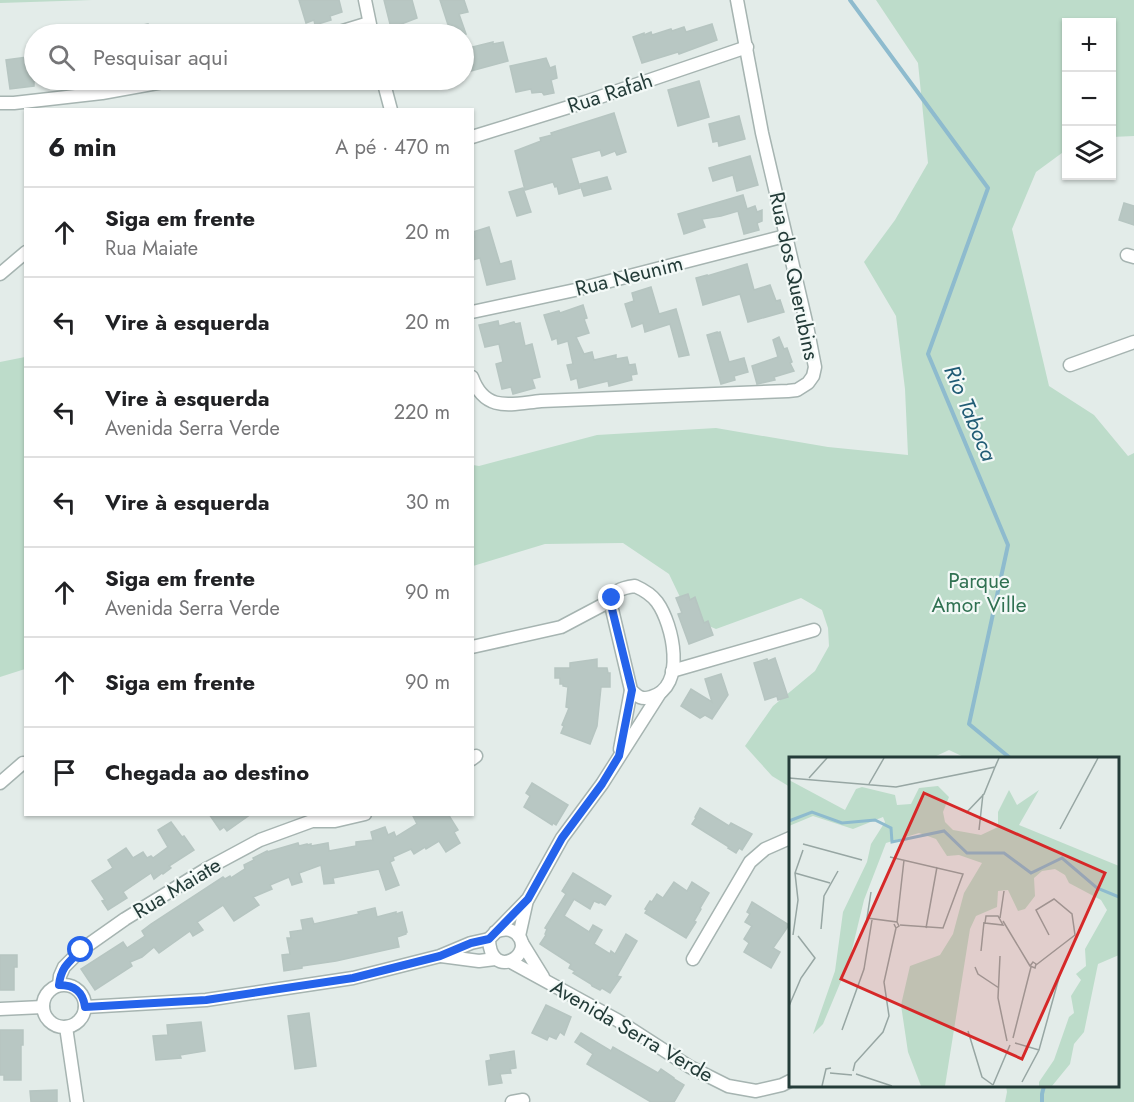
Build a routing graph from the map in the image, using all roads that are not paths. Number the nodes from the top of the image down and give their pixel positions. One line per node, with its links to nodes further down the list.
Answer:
1 (365, 0): 3 (street)
2 (737, 0): 4 (street, Rua dos Querubins)
3 (369, 24)
4 (747, 47): 9 (street, Rua Rafah); 10 (street, Rua dos Querubins)
5 (119, 90): 7 (street)
6 (386, 90): 8 (street)
7 (0, 103)
8 (390, 108)
9 (474, 136)
10 (785, 236): 13 (street, Rua Neunim); 16 (street, Rua dos Querubins)
11 (24, 254): 12 (street)
12 (0, 273)
13 (474, 312)
14 (1134, 342): 15 (street)
15 (1070, 365)
16 (474, 381)
17 (612, 600): 19 (street); 20 (street); 21 (street)
18 (814, 630): 20 (street)
19 (474, 647)
20 (672, 671): 22 (street)
21 (632, 690): 22 (street); 23 (street)
22 (660, 693): 23 (street)
23 (619, 756): 29 (street)
24 (23, 763): 25 (street)
25 (0, 783)
26 (355, 816): 27 (street, Rua Maiate)
27 (314, 818): 37 (street, Rua Maiate)
28 (789, 838): 34 (street)
29 (528, 899): 30 (street); 31 (street)
30 (492, 936): 31 (street); 32 (street); 33 (street)
31 (520, 940): 35 (street); 36 (street, Avenida Serra Verde)
32 (440, 956): 33 (street); 39 (street)
33 (495, 959): 35 (street)
34 (693, 959)
35 (511, 962): 36 (street, Avenida Serra Verde)
36 (543, 978): 42 (street, Avenida Serra Verde)
37 (59, 985): 38 (street); 39 (street)
38 (43, 1007): 40 (street); 41 (street)
39 (85, 1007): 41 (street)
40 (0, 1009)
41 (66, 1027): 43 (street)
42 (789, 1082)
43 (77, 1102)

